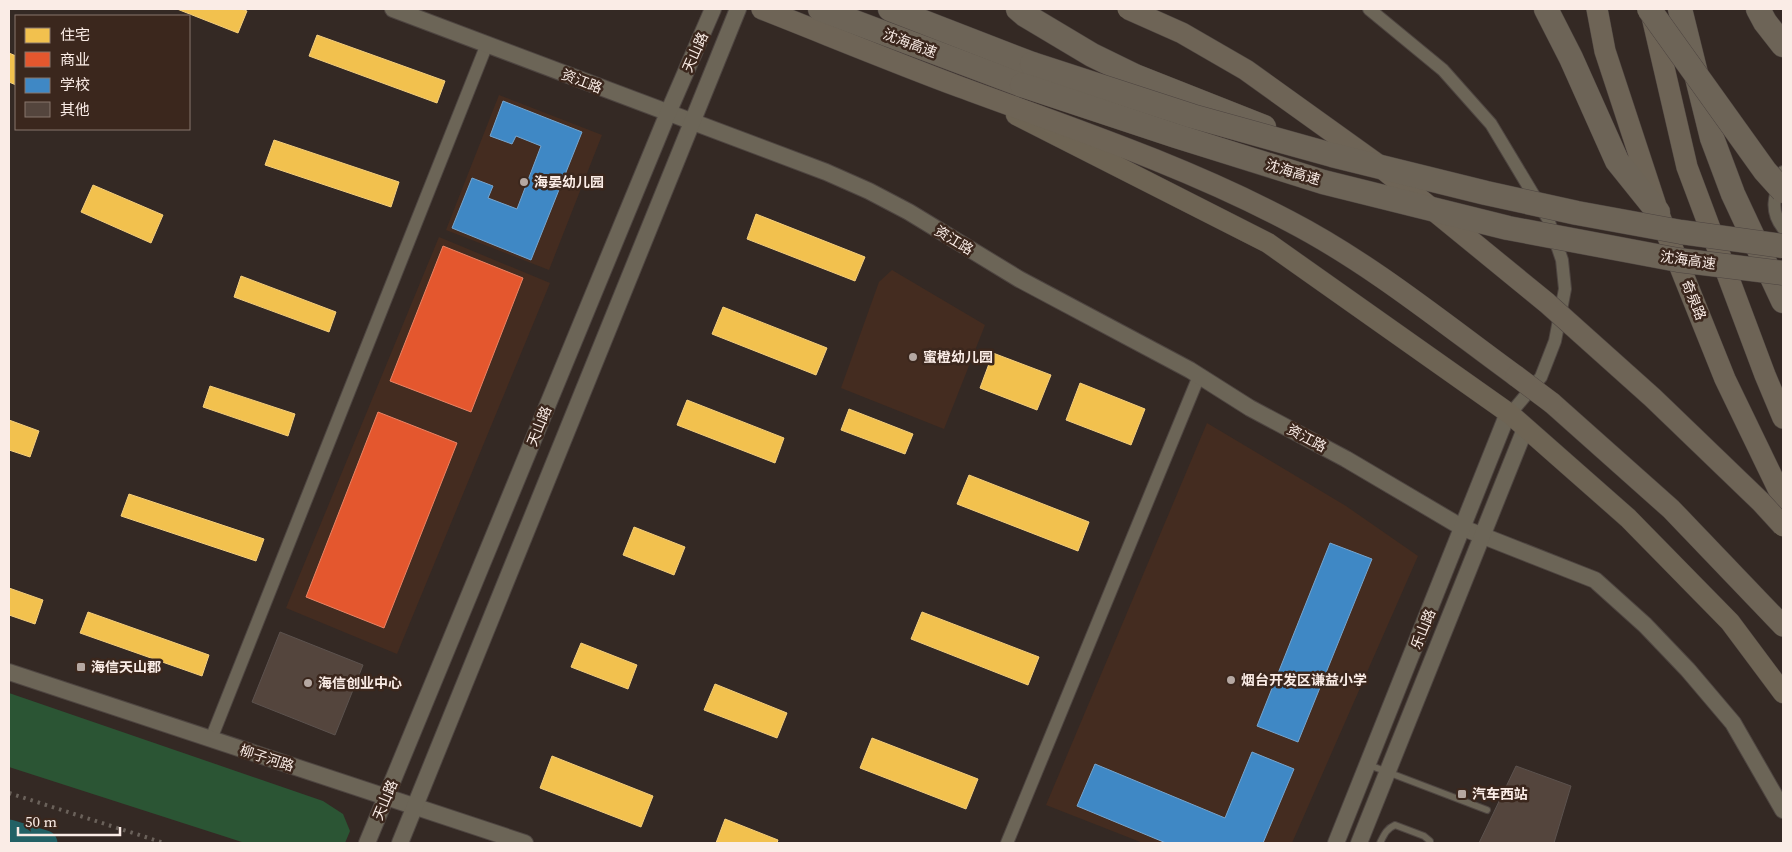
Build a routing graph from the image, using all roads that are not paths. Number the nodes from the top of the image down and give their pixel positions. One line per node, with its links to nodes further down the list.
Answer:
1 (393, 9): 15 (street, 资江路)
2 (714, 9): 18 (street, 天山路)
3 (738, 9): 19 (street, 天山路)
4 (762, 9): 17 (highway)
5 (820, 9): 26 (highway, 沈海高速, bridge)
6 (890, 9): 20 (highway, 沈海高速, bridge)
7 (1018, 9): 20 (highway, bridge)
8 (1128, 9): 33 (highway, bridge)
9 (1369, 9): 29 (street)
10 (1546, 9): 23 (highway)
11 (1596, 9): 23 (highway, 奇泉路)
12 (1650, 9): 22 (highway, bridge); 30 (highway)
13 (1680, 9): 27 (highway)
14 (1758, 9): 16 (highway)
15 (487, 44): 18 (street, 资江路); 39 (street)
16 (1783, 46)
17 (958, 86): 29 (main road); 36 (highway, bridge)
18 (668, 113): 19 (street, 资江路); 42 (street, 天山路)
19 (692, 122): 28 (street, 资江路); 43 (street, 天山路)
20 (1332, 155): 25 (highway, 沈海高速, bridge)
21 (1783, 172): 24 (street)
22 (1783, 191)
23 (1658, 212): 32 (highway, 奇泉路)
24 (1783, 228)
25 (1783, 246)
26 (1783, 273)
27 (1783, 301)
28 (1199, 376): 34 (street, 资江路); 49 (street)
29 (1509, 414): 31 (main road); 34 (street, 乐山路)
30 (1783, 418)
31 (1525, 429): 35 (street, 乐山路); 38 (main road)
32 (1783, 499)
33 (1783, 526)
34 (1463, 528): 35 (street, 资江路); 40 (street, 乐山路)
35 (1483, 537): 41 (street, 乐山路); 45 (street, 资江路)
36 (1783, 626)
37 (9, 672): 39 (street, 柳子河路)
38 (1783, 693)
39 (211, 739): 42 (street, 柳子河路)
40 (1368, 765): 41 (lane); 50 (street, 乐山路)
41 (1388, 772): 44 (lane); 51 (street, 乐山路)
42 (386, 798): 43 (street, 柳子河路); 46 (street, 天山路)
43 (416, 807): 47 (street, 天山路); 48 (street, 柳子河路)
44 (1487, 810)
45 (1783, 810)
46 (367, 843)
47 (400, 843)
48 (525, 843)
49 (1007, 843)
50 (1336, 843)
51 (1359, 843)
52 (1380, 843): 53 (lane)
53 (1430, 843)

